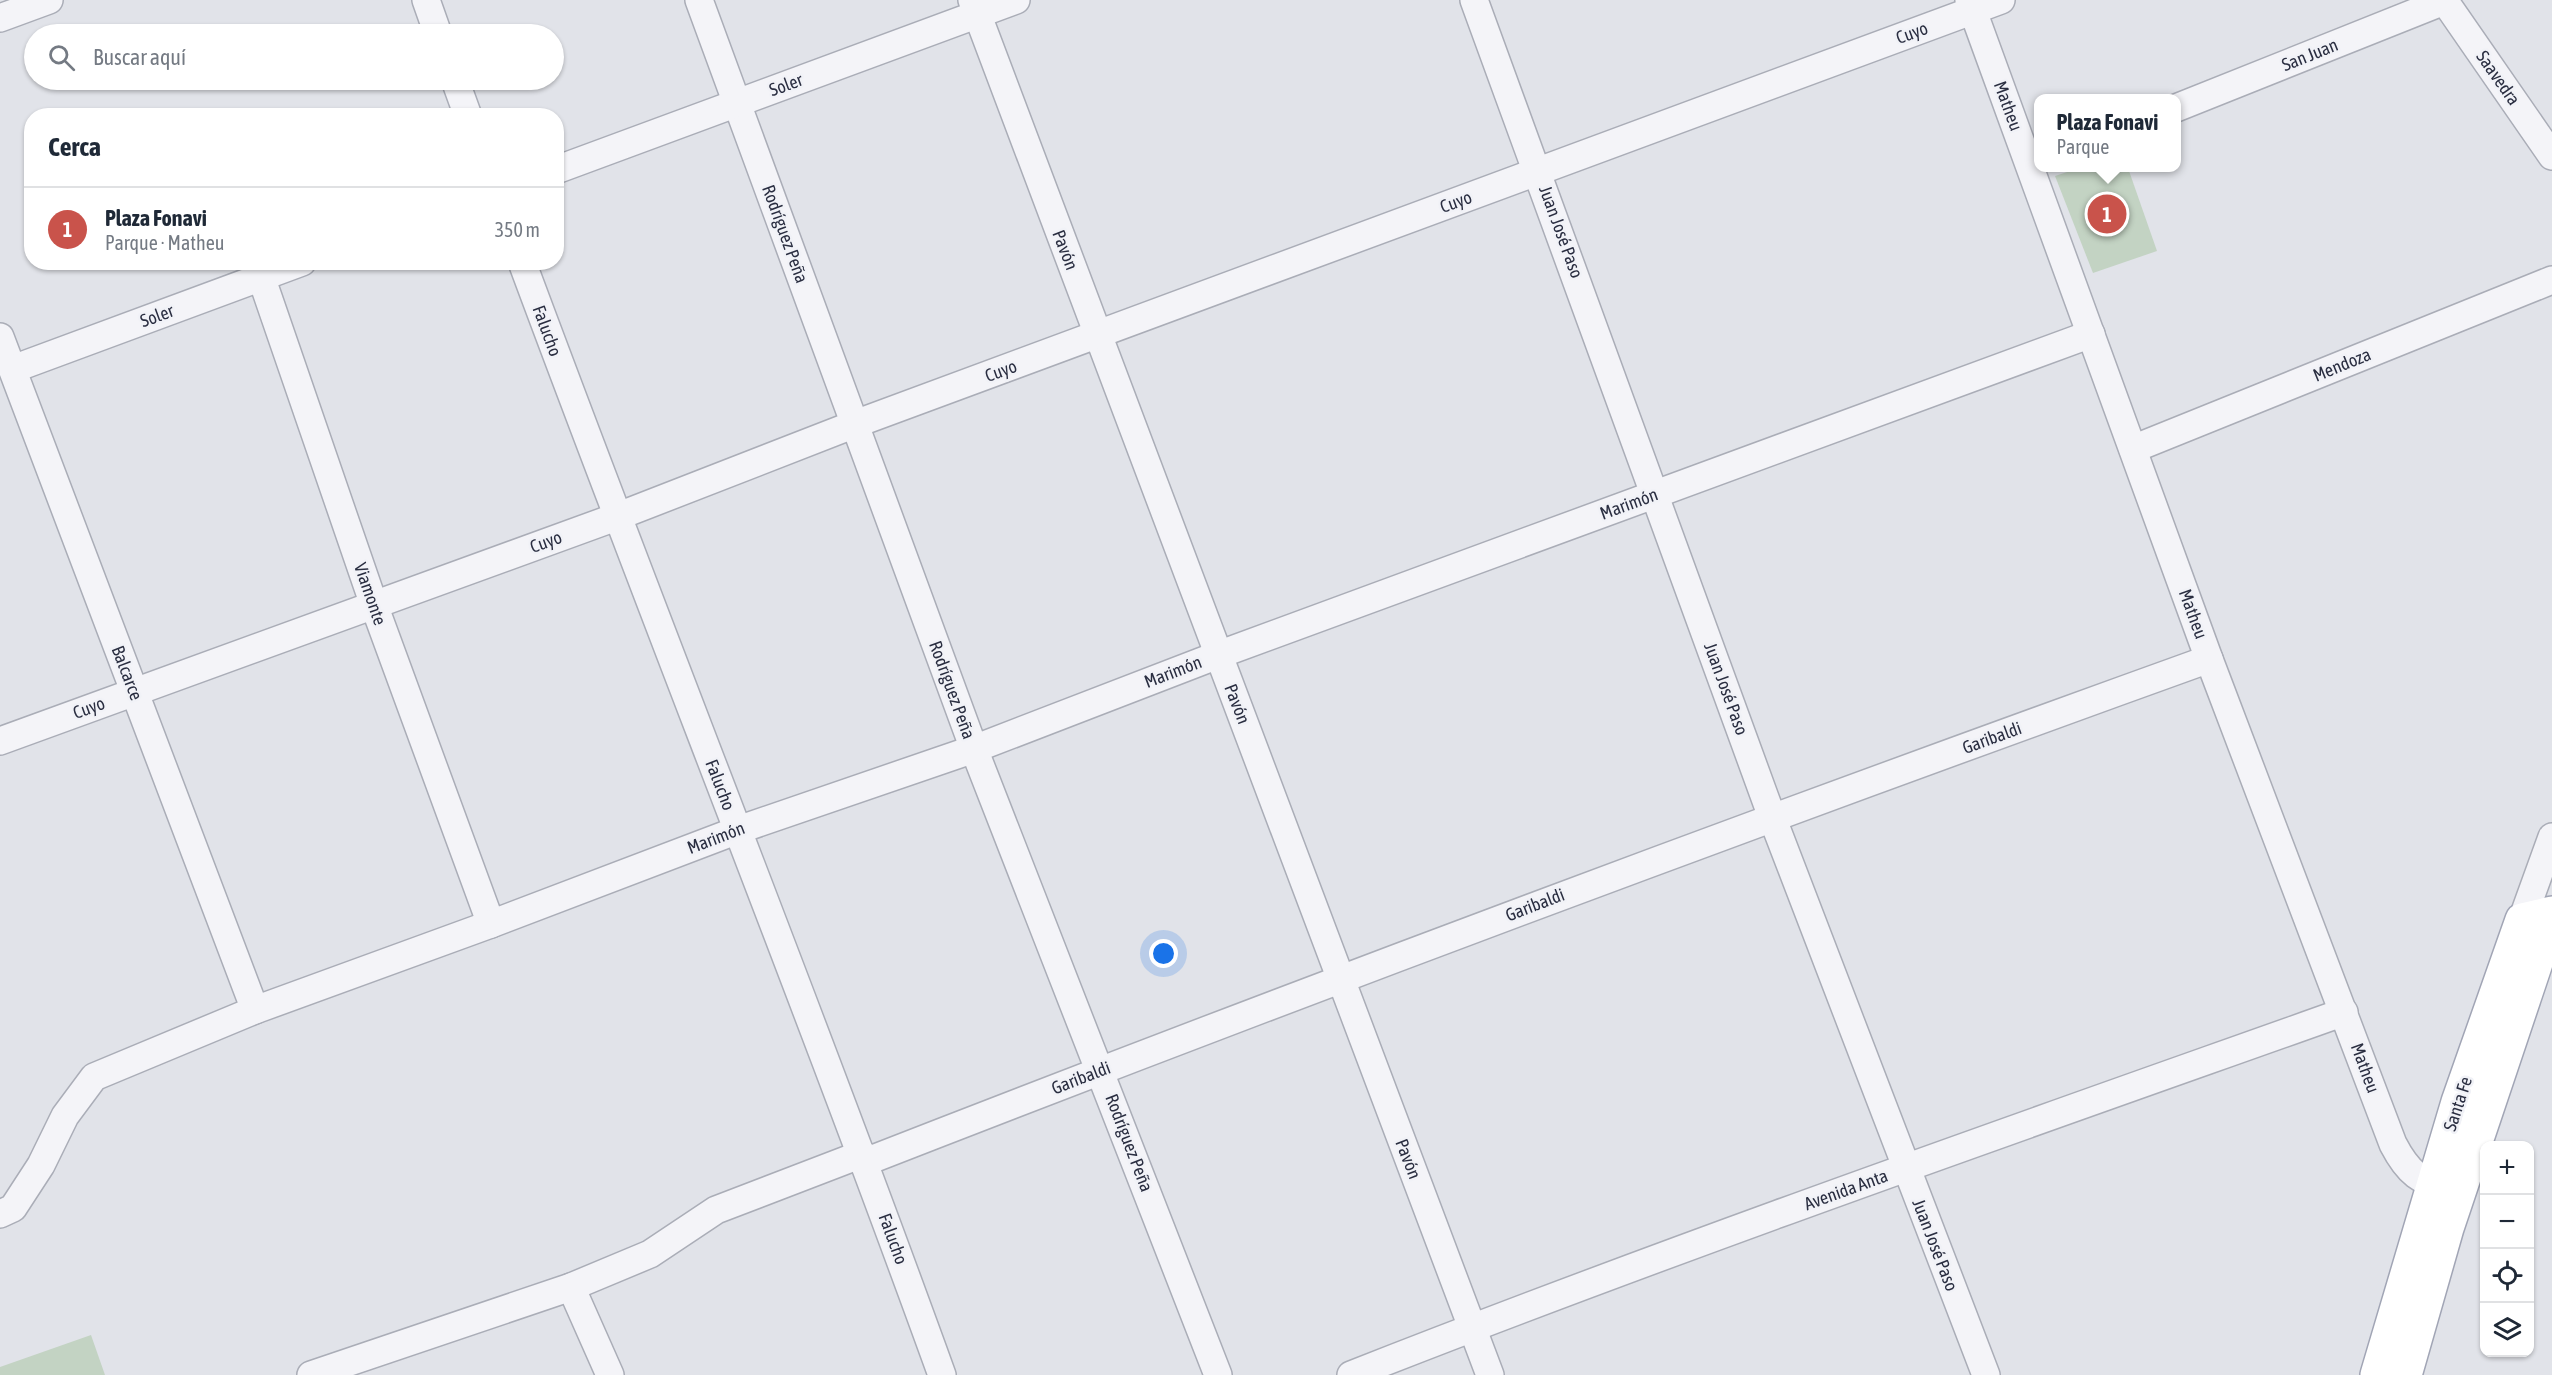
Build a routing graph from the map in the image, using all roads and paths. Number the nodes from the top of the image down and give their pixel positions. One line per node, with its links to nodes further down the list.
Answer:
1 (50, 0): 10 (street)
2 (426, 0): 11 (street)
3 (699, 0): 13 (street, Rodríguez Peña)
4 (1016, 0): 9 (street, Soler)
5 (1474, 0): 19 (street, Juan José Paso)
6 (2001, 0): 8 (street, Cuyo)
7 (2444, 1): 14 (street, San Juan); 16 (street, Saavedra)
8 (1971, 5): 17 (street, Matheu); 19 (street, Cuyo)
9 (974, 7): 13 (street, Soler); 25 (street, Pavón)
10 (0, 18)
11 (434, 24)
12 (459, 90): 15 (street)
13 (737, 103): 18 (street, Soler); 28 (street, Rodríguez Peña)
14 (2181, 106)
15 (465, 108)
16 (2552, 156)
17 (2034, 165)
18 (564, 167)
19 (1539, 171): 25 (street, Cuyo); 30 (street, Juan José Paso)
20 (2036, 172): 24 (street, Matheu)
21 (258, 270): 27 (street, Soler); 32 (street, Viamonte)
22 (525, 270): 31 (street, Falucho)
23 (2552, 280): 29 (street, Mendoza)
24 (2091, 334): 29 (street, Matheu); 30 (street, Marimón)
25 (1097, 335): 28 (street, Cuyo); 33 (street, Pavón)
26 (0, 337): 27 (street, Balcarce)
27 (13, 369): 35 (street, Balcarce)
28 (855, 424): 31 (street, Cuyo); 37 (street, Rodríguez Peña)
29 (2133, 449): 34 (street, Matheu)
30 (1656, 495): 33 (street, Marimón); 38 (street, Juan José Paso)
31 (616, 517): 32 (street, Cuyo); 39 (street, Falucho)
32 (374, 605): 35 (street, Cuyo); 42 (street, Viamonte)
33 (1218, 655): 37 (street, Marimón); 43 (street, Pavón)
34 (2209, 659): 38 (street, Garibaldi); 47 (street, Matheu)
35 (134, 692): 36 (street, Cuyo); 46 (street, Balcarce)
36 (0, 741)
37 (974, 749): 39 (street, Marimón); 48 (street, Rodríguez Peña)
38 (1772, 817): 43 (street, Garibaldi); 50 (street, Juan José Paso)
39 (738, 830): 42 (street, Marimón); 49 (street, Falucho)
40 (2552, 837): 41 (street, Santa Fe)
41 (2542, 916): 44 (main road, Santa Fe); 45 (main road, Santa Fe)
42 (491, 924): 46 (street, Marimón)
43 (1340, 979): 48 (street, Garibaldi); 54 (street, Pavón)
44 (2539, 987): 45 (main road); 51 (main road, Santa Fe)
45 (2492, 1005): 51 (main road, Santa Fe)
46 (255, 1010): 52 (street, Marimón)
47 (2344, 1012): 50 (street, Avenida Anta); 51 (street, Matheu)
48 (1101, 1070): 49 (street, Garibaldi); 58 (street, Rodríguez Peña)
49 (864, 1158): 53 (street, Garibaldi); 57 (street, Falucho)
50 (1905, 1168): 54 (street, Avenida Anta); 61 (street, Juan José Paso)
51 (2446, 1188): 62 (main road, Santa Fe); 63 (main road, Santa Fe)
52 (0, 1214)
53 (571, 1287): 55 (street, Garibaldi); 56 (street)
54 (1472, 1327): 59 (street, Avenida Anta); 60 (street, Pavón)
55 (311, 1375)
56 (610, 1375)
57 (942, 1375)
58 (1218, 1375)
59 (1351, 1375)
60 (1490, 1375)
61 (1986, 1375)
62 (2377, 1375)
63 (2405, 1375)

